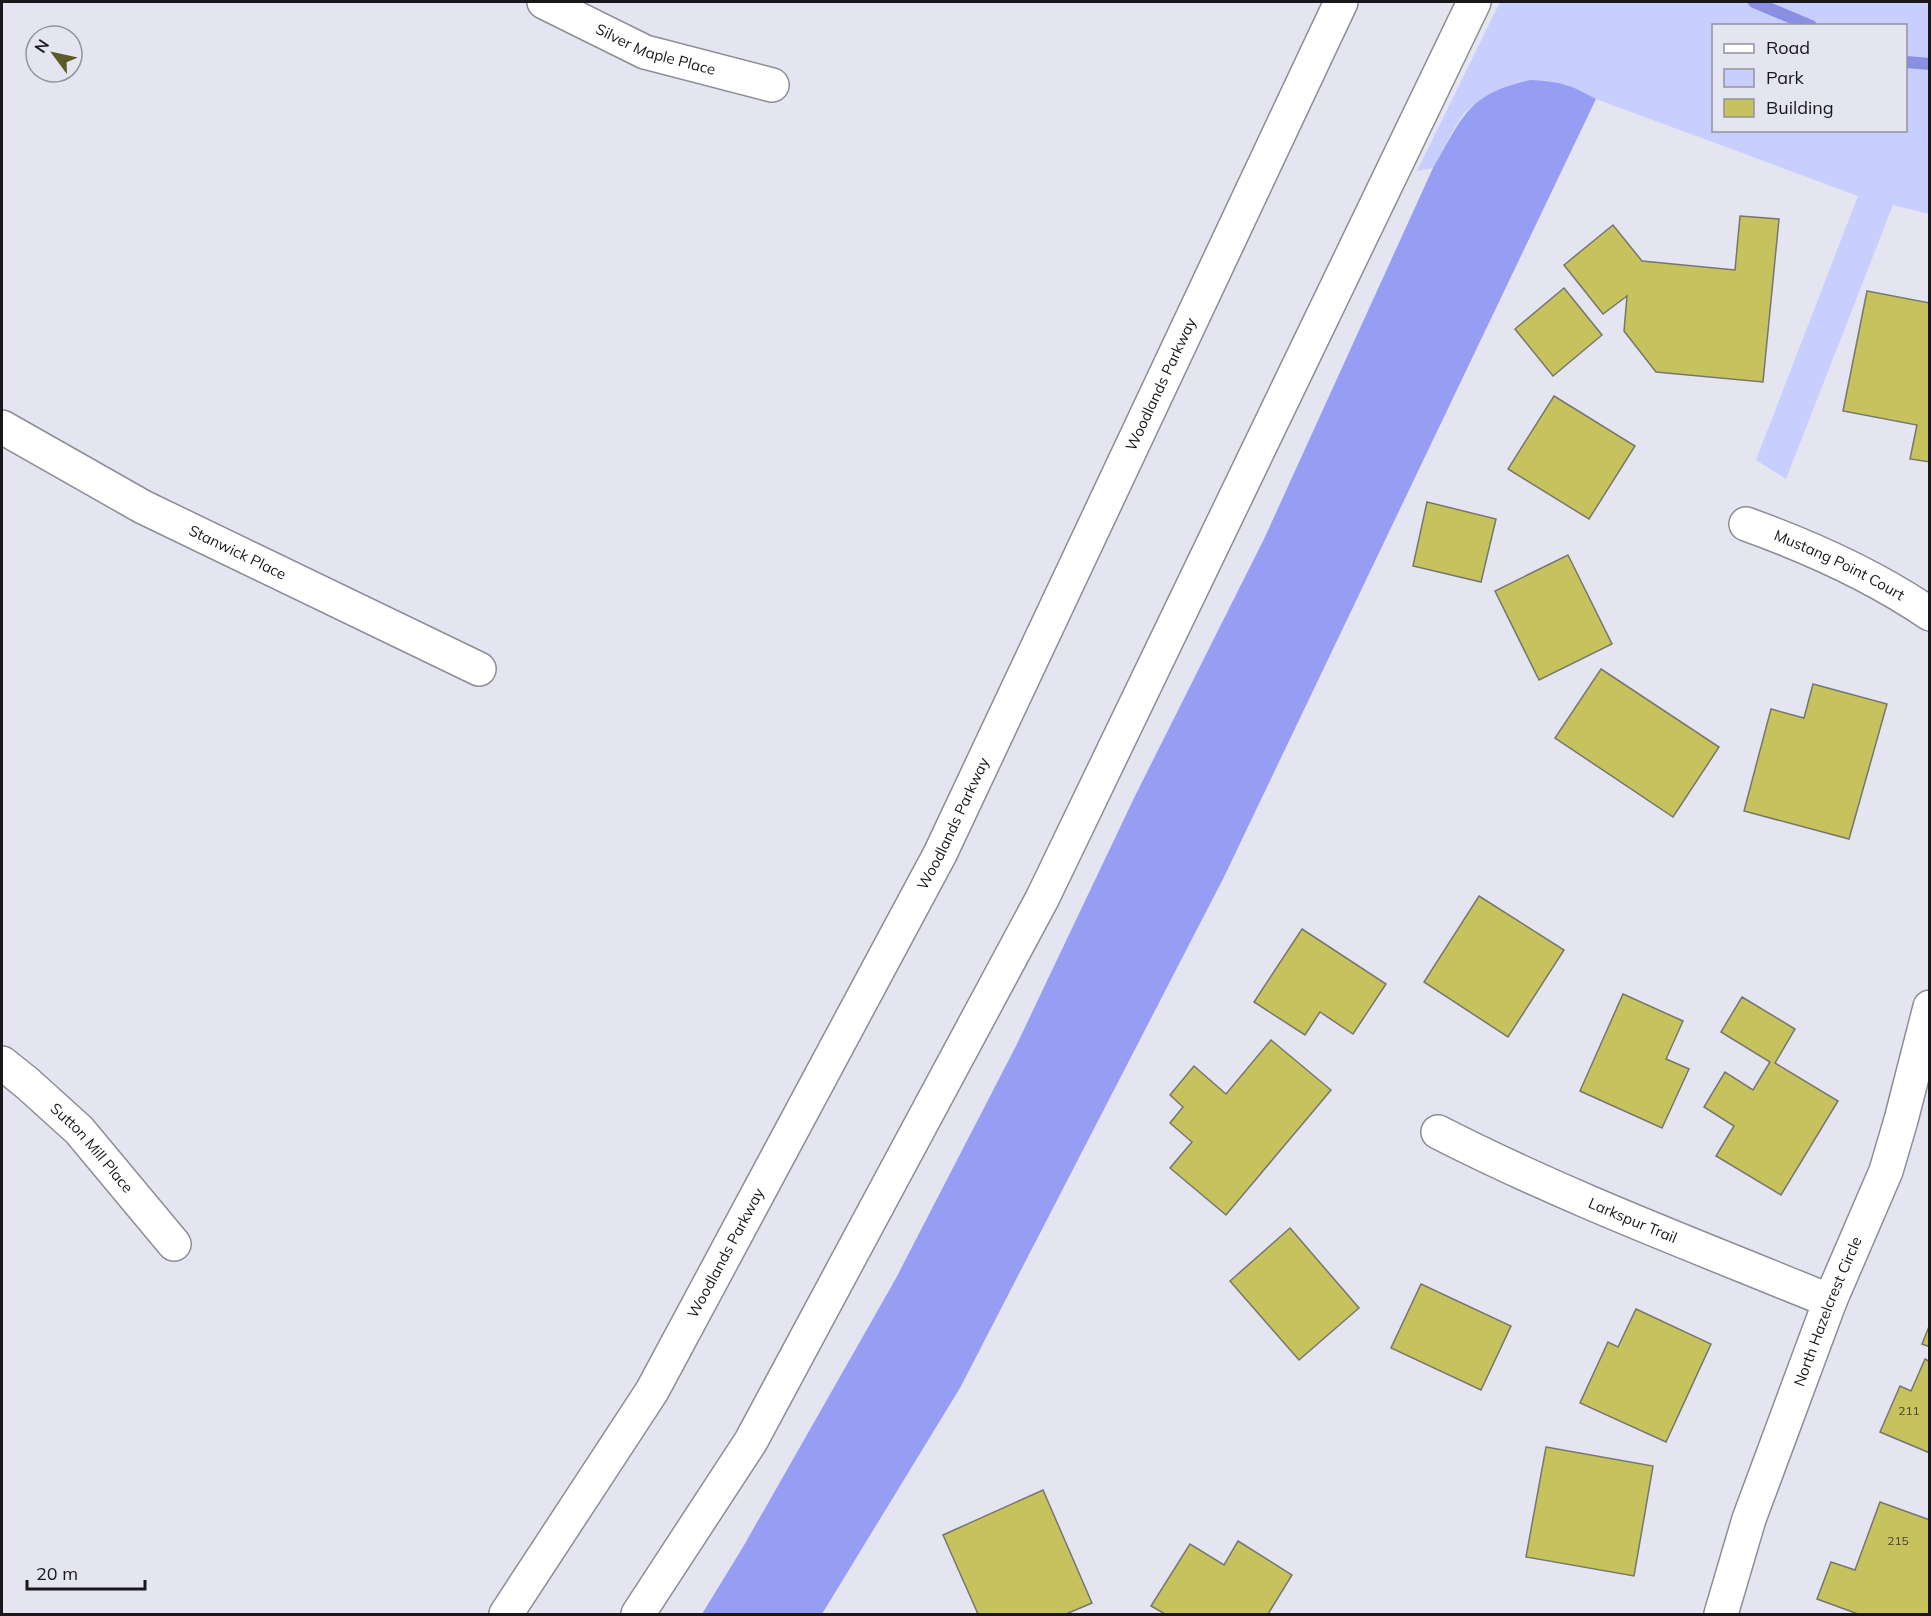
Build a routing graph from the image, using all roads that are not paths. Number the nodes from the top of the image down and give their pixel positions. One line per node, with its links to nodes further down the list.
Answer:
1 (544, 2): 4 (main road, Silver Maple Place)
2 (1341, 2): 14 (main road, Woodlands Parkway)
3 (1474, 2): 15 (main road)
4 (771, 85)
5 (2, 427): 8 (main road, Stanwick Place)
6 (1746, 524): 7 (main road, Mustang Point Court)
7 (1929, 614)
8 (478, 669)
9 (1929, 1007): 13 (main road, North Hazelcrest Circle)
10 (2, 1063): 12 (main road, Sutton Mill Place)
11 (1438, 1132): 13 (main road, Larkspur Trail)
12 (174, 1244)
13 (1830, 1301): 16 (main road, North Hazelcrest Circle)
14 (506, 1614)
15 (638, 1614)
16 (1720, 1614)

